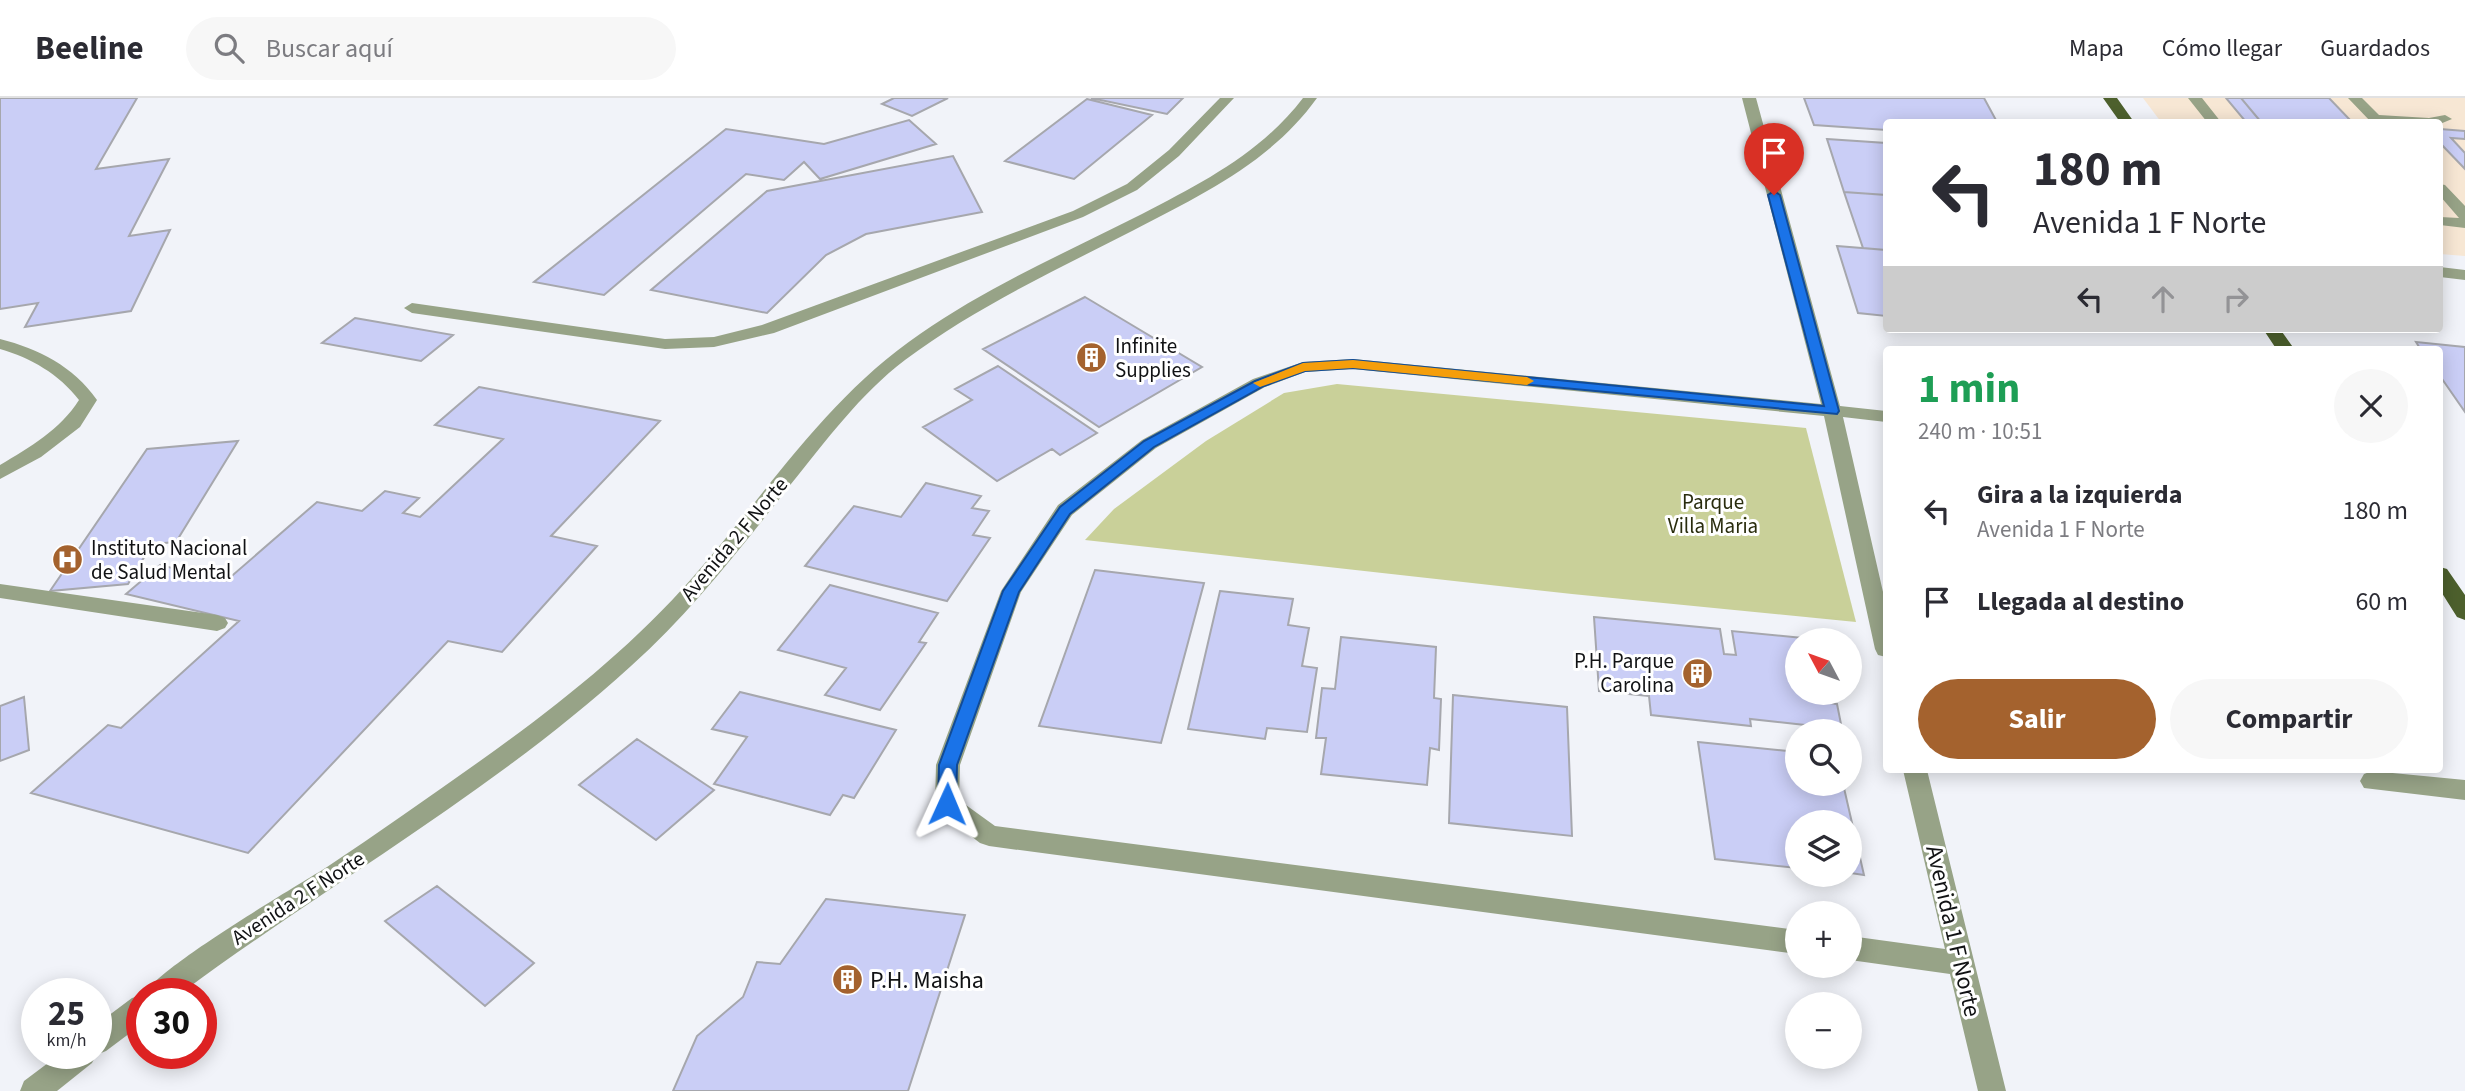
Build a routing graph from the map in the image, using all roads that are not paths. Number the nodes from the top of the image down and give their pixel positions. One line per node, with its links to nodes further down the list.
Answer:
1 (1227, 98): 16 (street)
2 (1310, 98): 32 (street, Avenida 2 F Norte)
3 (1749, 98): 18 (street)
4 (2110, 98): 7 (main road)
5 (2195, 98): 8 (street)
6 (2355, 98): 9 (street)
7 (2125, 119)
8 (2212, 119)
9 (2374, 119)
10 (2443, 191): 11 (street)
11 (2465, 215)
12 (2443, 220): 13 (street)
13 (2465, 223)
14 (2443, 272): 15 (street)
15 (2465, 275)
16 (412, 308)
17 (0, 344): 20 (street)
18 (1832, 411): 19 (street); 25 (street); 29 (street)
19 (1883, 416)
20 (0, 473)
21 (2443, 579): 23 (main road)
22 (0, 591): 24 (street)
23 (2465, 612)
24 (217, 623)
25 (1883, 636)
26 (1916, 773): 31 (street, Avenida 1 F Norte)
27 (2372, 781): 28 (street)
28 (2465, 790)
29 (1785, 940)
30 (1862, 950): 31 (street)
31 (1961, 963): 37 (street, Avenida 1 F Norte)
32 (180, 978)
33 (126, 1019): 34 (street)
34 (112, 1030)
35 (63, 1069): 36 (street)
36 (34, 1091)
37 (1992, 1091)

